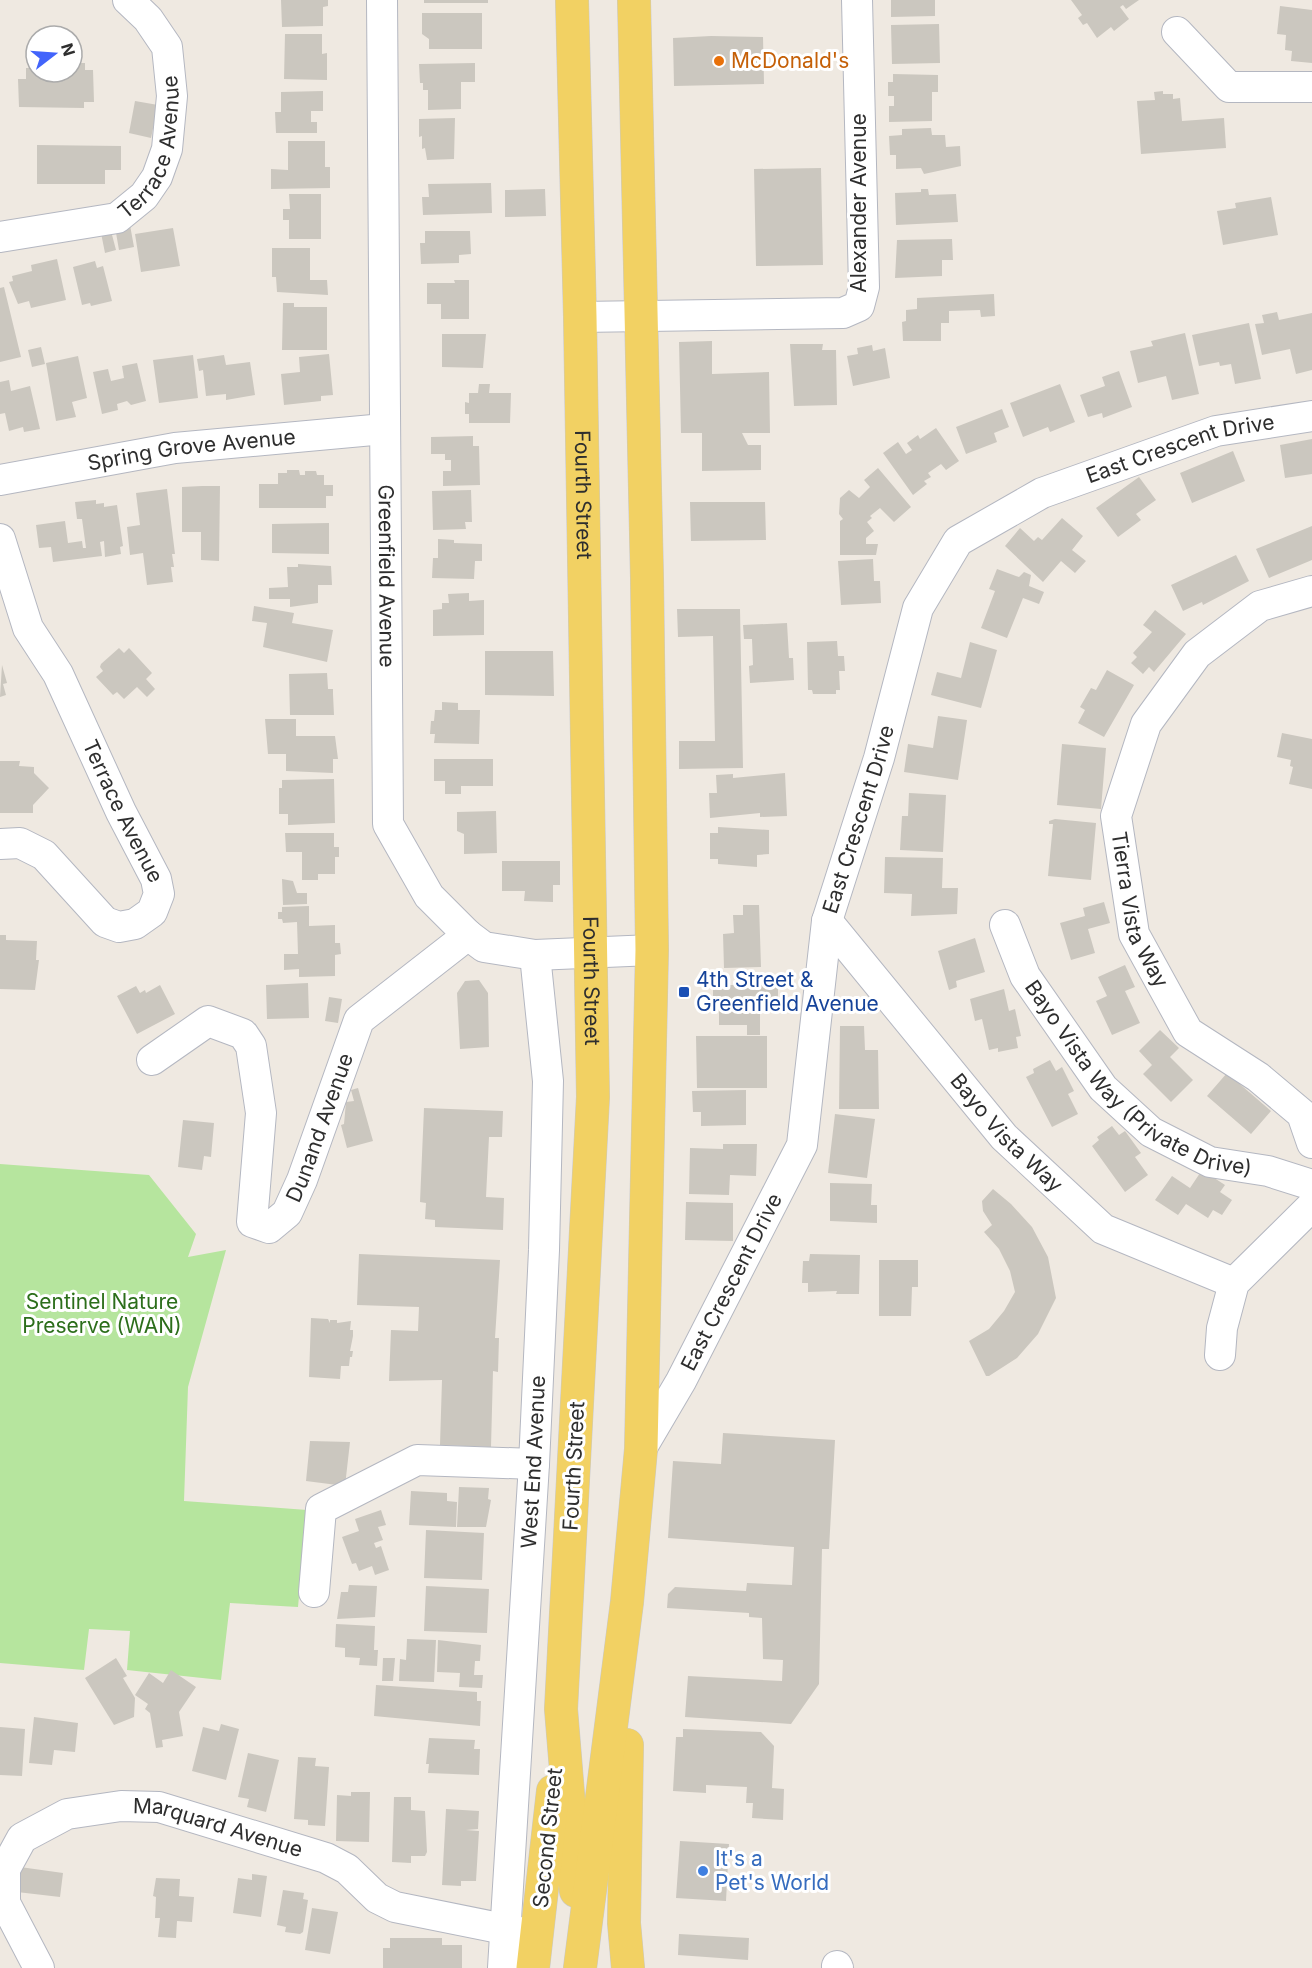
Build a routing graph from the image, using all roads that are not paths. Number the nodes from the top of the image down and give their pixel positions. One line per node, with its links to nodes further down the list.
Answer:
1 (128, 0): 8 (street, Terrace Avenue)
2 (382, 0): 12 (street, Greenfield Avenue)
3 (572, 0): 9 (main road, Fourth Street)
4 (634, 0): 10 (main road, Fourth Street)
5 (857, 0): 10 (street, Alexander Avenue)
6 (1177, 32): 7 (street)
7 (1312, 87)
8 (0, 237)
9 (580, 318): 10 (street, Alexander Avenue); 21 (main road, Fourth Street)
10 (641, 318): 20 (main road, Fourth Street)
11 (1312, 416): 17 (street, East Crescent Drive)
12 (384, 429): 13 (street, Spring Grove Avenue); 19 (street, Greenfield Avenue)
13 (0, 480)
14 (0, 539): 16 (street, Terrace Avenue)
15 (1312, 591): 24 (street, Tierra Vista Way)
16 (0, 844)
17 (827, 921): 27 (street, Bayo Vista Way); 29 (street, East Crescent Drive)
18 (1005, 925): 25 (street, Bayo Vista Way (Private Drive))
19 (468, 935): 22 (street, Greenfield Avenue); 23 (street, Dunand Avenue)
20 (652, 950): 21 (street, Greenfield Avenue); 29 (main road, Fourth Street)
21 (589, 953): 22 (street, Greenfield Avenue); 33 (main road, Fourth Street)
22 (535, 955): 30 (street, West End Avenue)
23 (152, 1060)
24 (1312, 1143)
25 (1312, 1185)
26 (1312, 1206): 27 (street)
27 (1234, 1283): 28 (street)
28 (1220, 1355)
29 (641, 1449): 32 (main road, Fourth Street)
30 (534, 1464): 31 (street); 34 (street, West End Avenue)
31 (314, 1592)
32 (627, 1602): 36 (main road, Fourth Street); 39 (main road, Fourth Street)
33 (561, 1709): 35 (main road, Second Street); 36 (main road, Fourth Street)
34 (505, 1927): 35 (street, Marquard Avenue); 37 (street, Marquard Avenue); 38 (street, West End Avenue)
35 (537, 1960)
36 (582, 1965)
37 (39, 1968)
38 (503, 1968)
39 (628, 1968)

